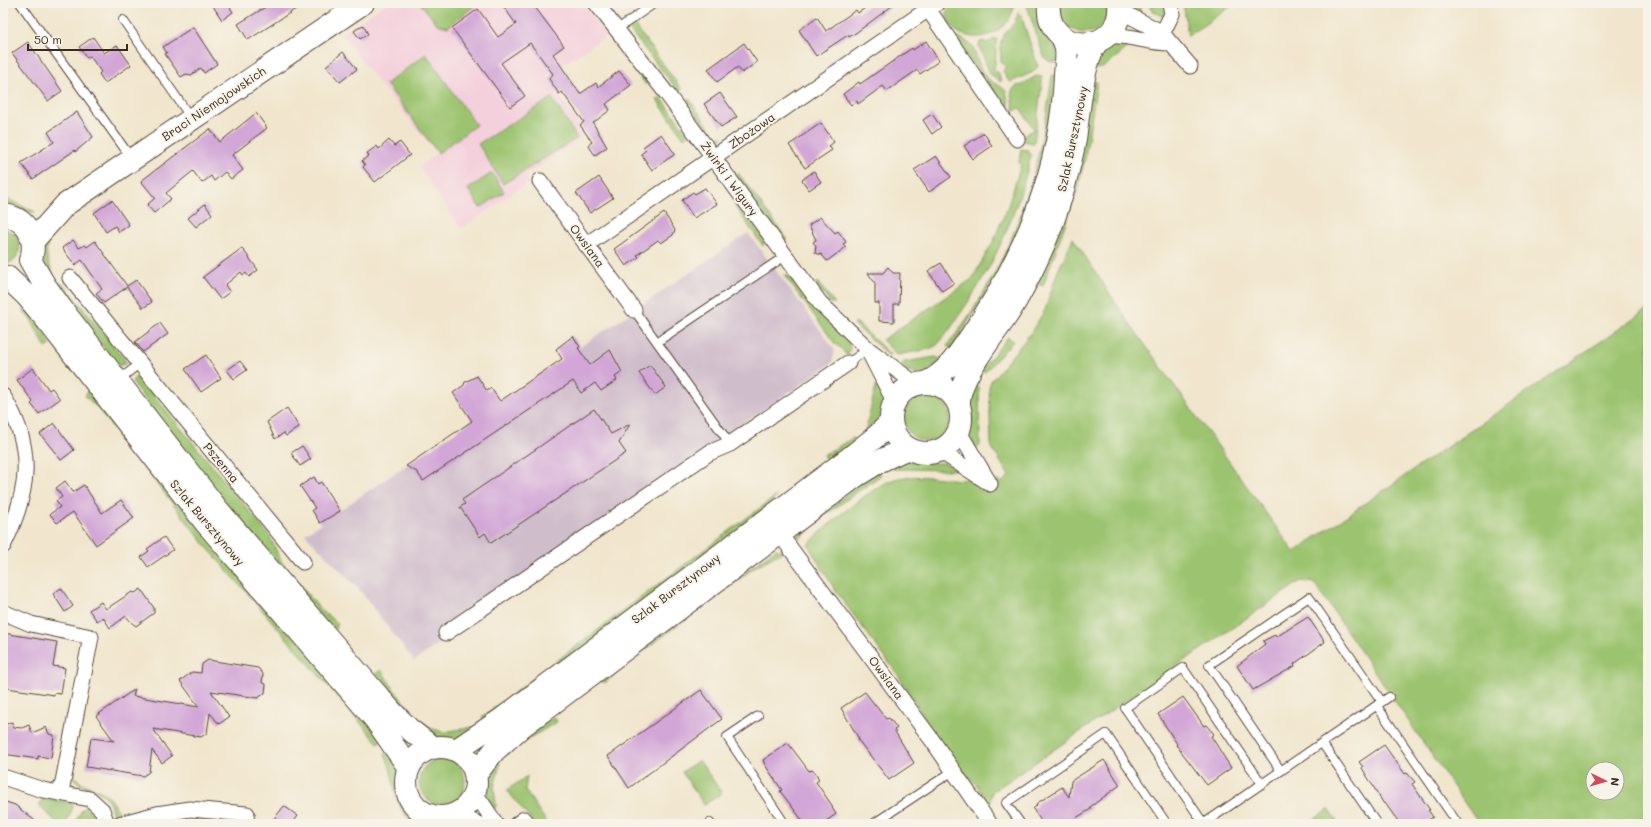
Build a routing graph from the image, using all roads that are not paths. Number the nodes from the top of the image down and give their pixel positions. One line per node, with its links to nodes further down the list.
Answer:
1 (20, 3): 18 (lane)
2 (363, 3): 15 (main road, Braci Niemojowskich)
3 (596, 3): 10 (street, Żwirki i Wigury)
4 (655, 3): 10 (lane)
5 (1049, 3): 11 (main road, Szlak Bursztynowy)
6 (1120, 3): 12 (main road, Szlak Bursztynowy); 13 (street)
7 (1170, 3): 13 (street)
8 (927, 10): 16 (street); 17 (street, Zbożowa)
9 (123, 20): 15 (lane)
10 (616, 30): 17 (street, Żwirki i Wigury)
11 (1061, 36): 12 (main road); 33 (main road, Szlak Bursztynowy)
12 (1102, 39): 13 (street); 35 (main road, Szlak Bursztynowy)
13 (1163, 40): 14 (street)
14 (1190, 66)
15 (192, 119): 18 (main road, Braci Niemojowskich)
16 (1017, 140)
17 (713, 158): 22 (street, Zbożowa); 24 (street, Żwirki i Wigury)
18 (132, 160): 20 (main road, Braci Niemojowskich)
19 (540, 181): 22 (street, Owsiana)
20 (65, 205): 21 (main road, Braci Niemojowskich); 23 (main road, Braci Niemojowskich)
21 (12, 218): 23 (main road, Szlak Bursztynowy)
22 (586, 245): 27 (street, Owsiana)
23 (31, 251): 25 (main road, Braci Niemojowskich); 32 (main road, Szlak Bursztynowy)
24 (784, 256): 28 (lane); 29 (street, Żwirki i Wigury)
25 (5, 277): 52 (main road, Szlak Bursztynowy)
26 (70, 278): 30 (street, Pszenna)
27 (634, 310): 28 (lane)
28 (657, 342): 38 (lane)
29 (868, 349): 31 (lane); 33 (street, Żwirki i Wigury); 36 (street, Żwirki i Wigury)
30 (140, 363): 32 (lane); 43 (street, Pszenna)
31 (848, 363): 38 (street)
32 (117, 381): 50 (main road, Szlak Bursztynowy)
33 (920, 383): 35 (main road); 36 (main road)
34 (3, 396): 42 (street)
35 (959, 404): 37 (main road)
36 (893, 412): 39 (main road); 51 (main road, Szlak Bursztynowy)
37 (959, 432): 40 (main road); 40 (street)
38 (730, 444): 45 (street)
39 (908, 448): 40 (main road); 41 (main road, Szlak Bursztynowy)
40 (940, 451)
41 (779, 534): 53 (street, Owsiana); 56 (main road, Szlak Bursztynowy)
42 (3, 546)
43 (303, 562)
44 (3, 612): 58 (street)
45 (446, 633)
46 (1389, 697): 47 (lane)
47 (1379, 704): 49 (lane); 54 (lane); 74 (lane)
48 (758, 716): 67 (lane)
49 (1322, 743): 54 (lane); 73 (lane)
50 (433, 748): 51 (main road); 52 (main road)
51 (456, 750): 56 (main road)
52 (409, 768): 60 (main road)
53 (953, 771): 68 (lane); 69 (street, Owsiana)
54 (1281, 771): 57 (lane)
55 (3, 777): 58 (street)
56 (476, 784): 60 (main road); 64 (street)
57 (1262, 784): 72 (lane); 72 (lane)
58 (62, 792): 61 (street)
59 (247, 814): 62 (street)
60 (457, 814): 63 (street)
61 (107, 824)
62 (119, 824)
63 (478, 824)
64 (496, 824)
65 (517, 824): 66 (street)
66 (528, 824)
67 (785, 824)
68 (873, 824)
69 (990, 824)
70 (1021, 824): 71 (lane)
71 (1168, 824)
72 (1204, 824)
73 (1377, 824)
74 (1458, 824)

